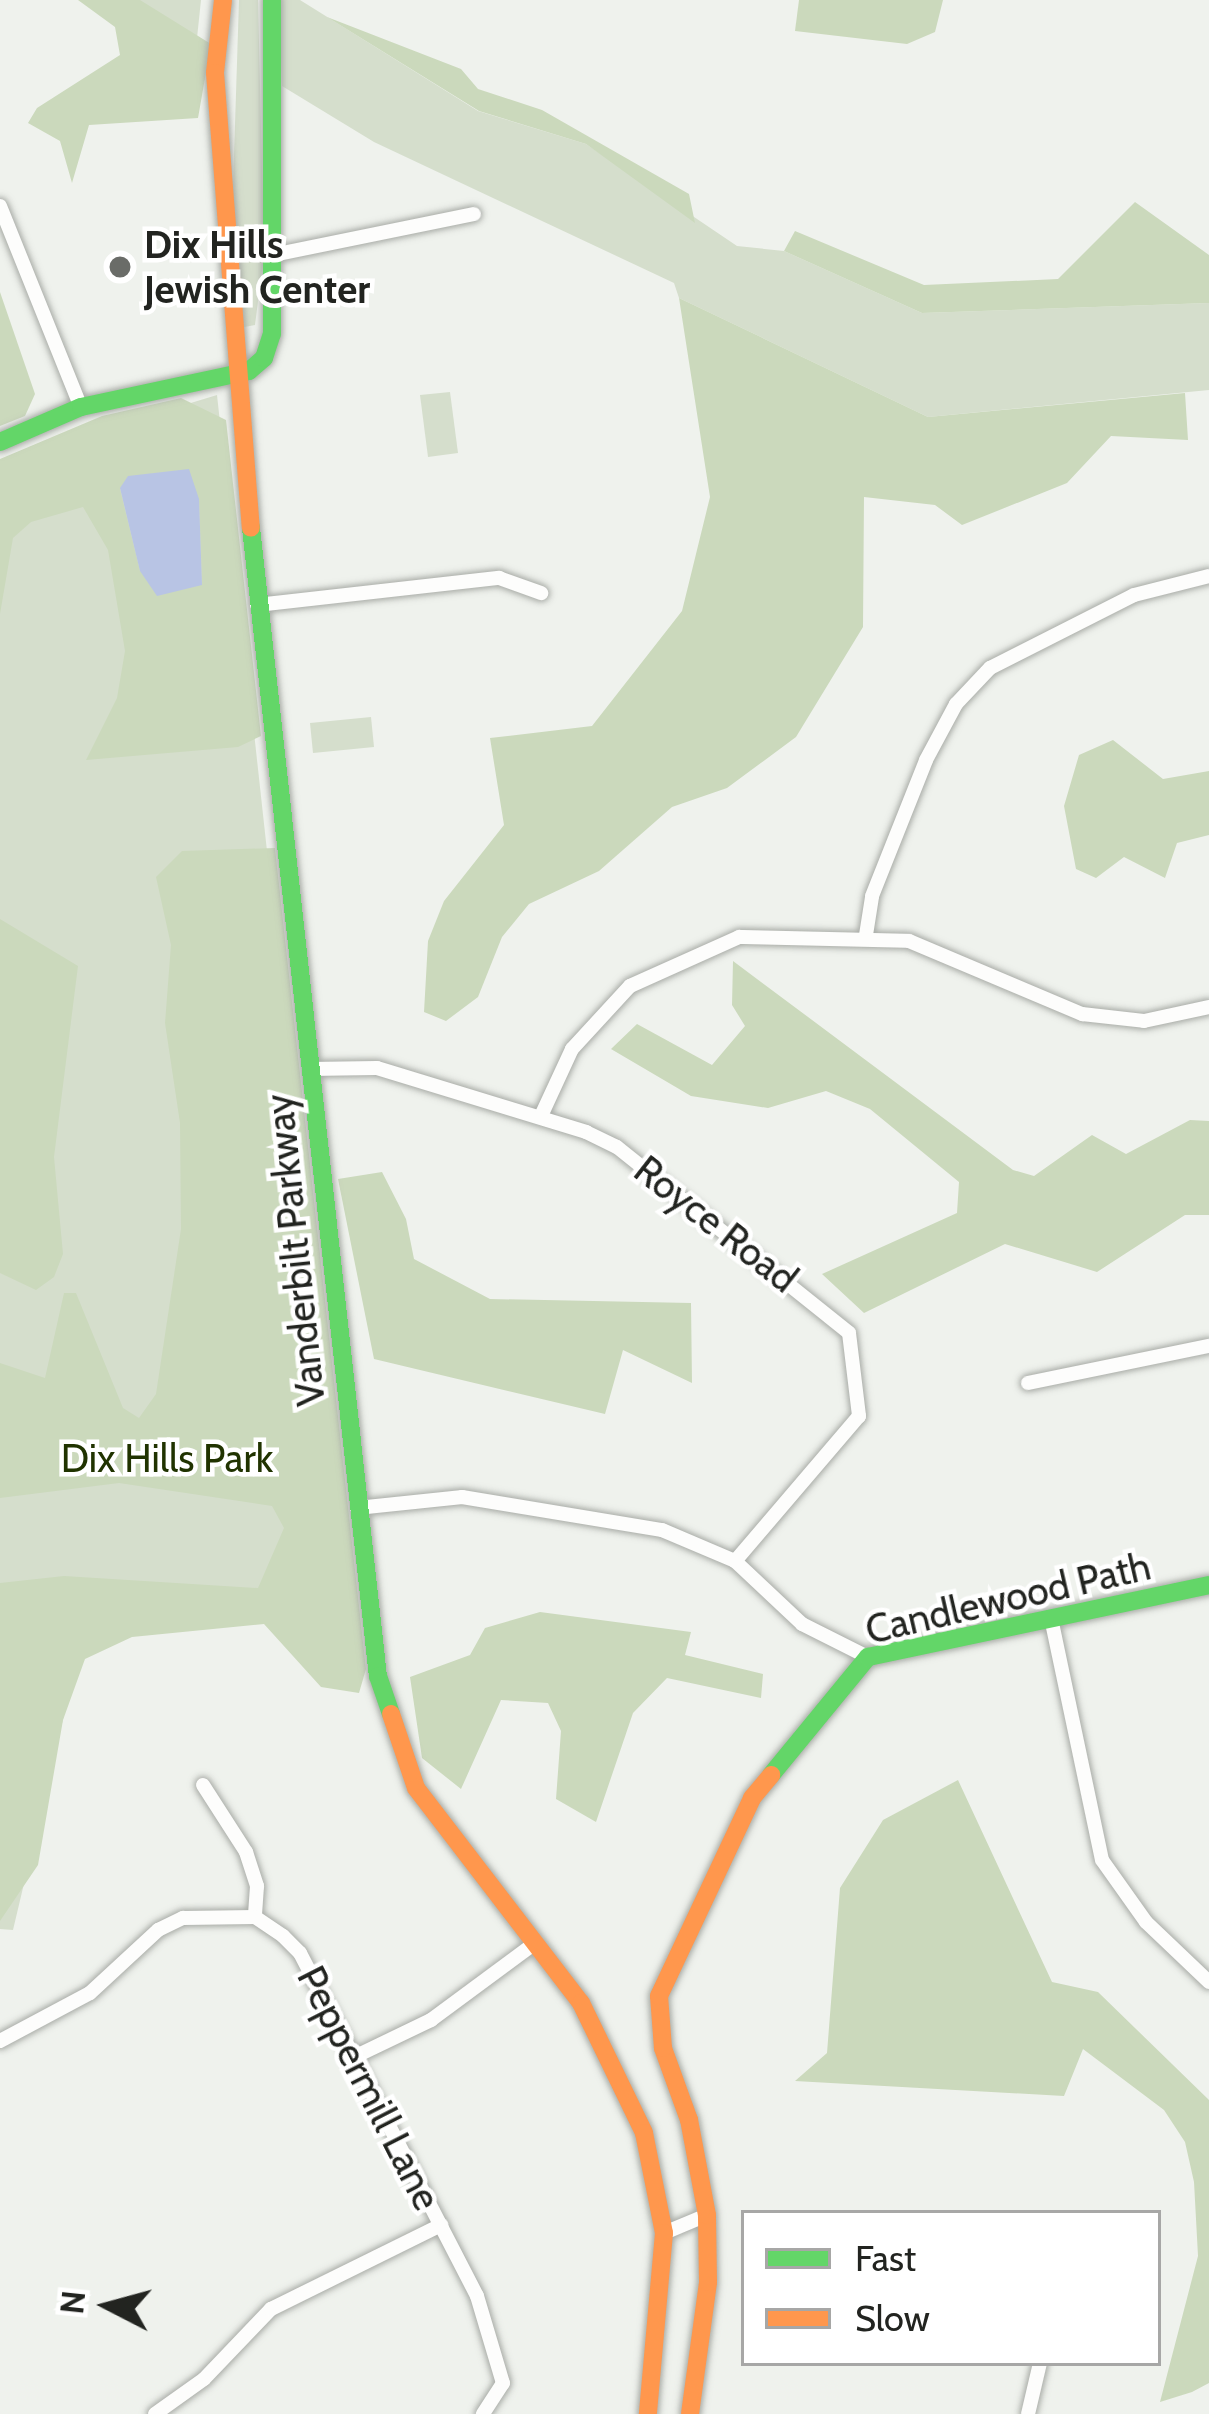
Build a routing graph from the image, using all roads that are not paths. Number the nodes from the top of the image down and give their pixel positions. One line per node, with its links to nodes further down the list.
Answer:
1 (223, 0): 6 (main road, Vanderbilt Parkway)
2 (272, 0): 5 (main road)
3 (0, 206): 7 (street)
4 (474, 214): 5 (street)
5 (273, 255): 6 (main road)
6 (234, 373): 7 (main road); 11 (main road, Vanderbilt Parkway)
7 (81, 407): 8 (main road)
8 (0, 442)
9 (1209, 576): 12 (street)
10 (541, 592): 11 (street)
11 (257, 605): 14 (main road, Vanderbilt Parkway)
12 (866, 935): 13 (street); 15 (street)
13 (1209, 1007)
14 (309, 1069): 15 (street, Royce Road); 18 (main road, Vanderbilt Parkway)
15 (541, 1116): 19 (street, Royce Road)
16 (1209, 1346): 17 (street)
17 (1028, 1383)
18 (357, 1508): 19 (street); 25 (main road, Vanderbilt Parkway)
19 (735, 1561): 22 (street)
20 (1209, 1585): 21 (main road, Candlewood Path)
21 (1051, 1618): 22 (main road, Candlewood Path); 26 (street)
22 (868, 1657): 29 (main road, Candlewood Path)
23 (202, 1785): 24 (street)
24 (255, 1917): 27 (street); 28 (street, Peppermill Lane)
25 (535, 1943): 28 (street); 31 (main road, Vanderbilt Parkway)
26 (1209, 1982)
27 (0, 2041)
28 (352, 2058): 30 (street, Peppermill Lane)
29 (707, 2215): 31 (street); 36 (main road, Candlewood Path)
30 (441, 2225): 33 (street); 34 (street, Peppermill Lane)
31 (664, 2233): 35 (main road, Vanderbilt Parkway)
32 (1039, 2366): 37 (street)
33 (155, 2414)
34 (483, 2414)
35 (648, 2414)
36 (690, 2414)
37 (1028, 2414)

